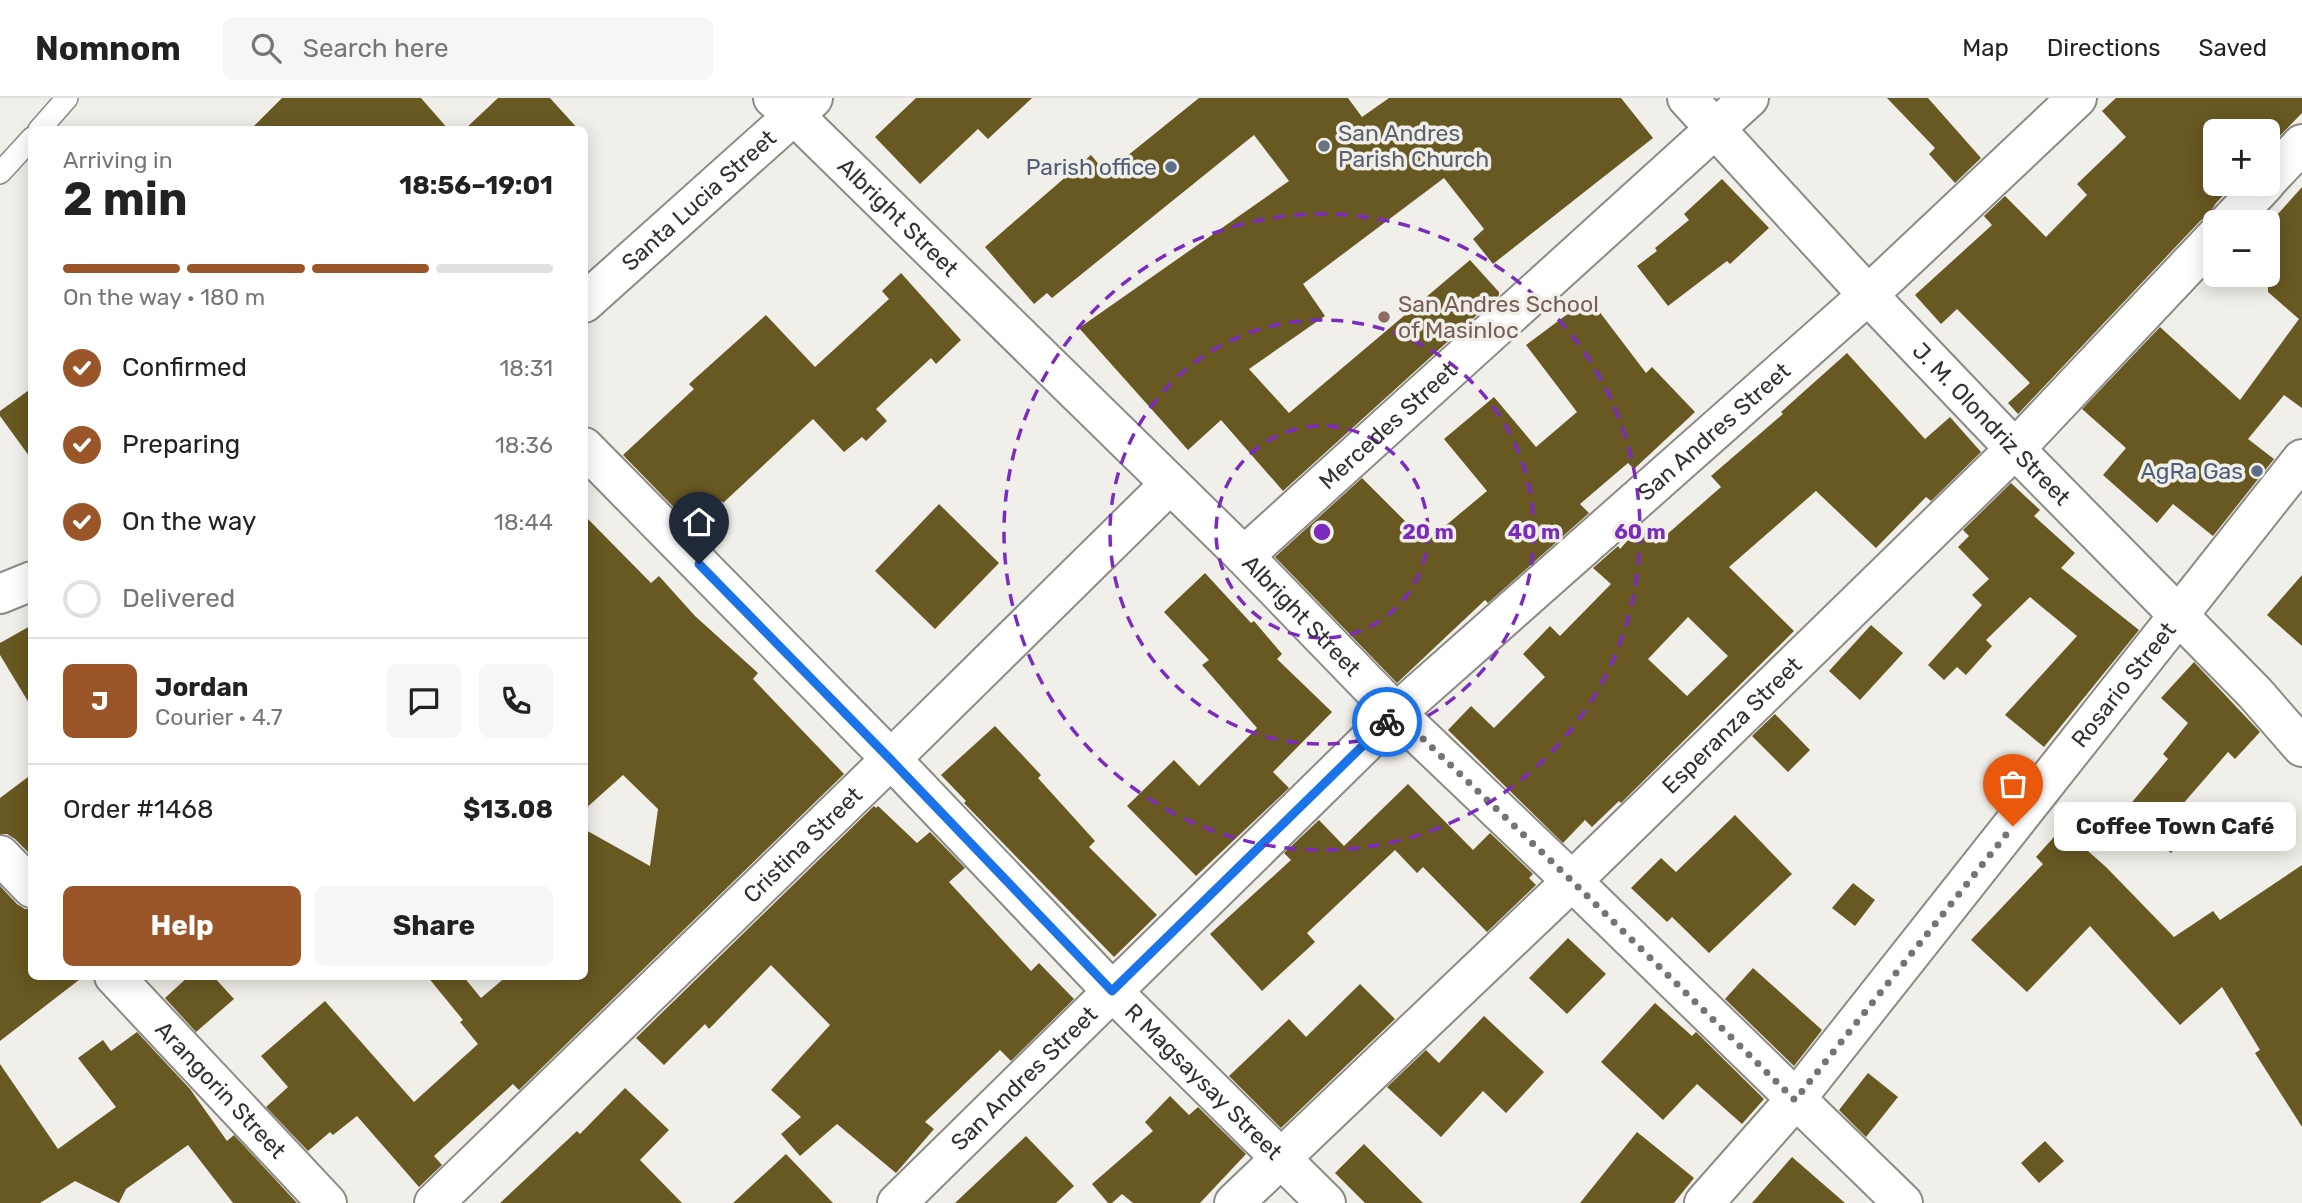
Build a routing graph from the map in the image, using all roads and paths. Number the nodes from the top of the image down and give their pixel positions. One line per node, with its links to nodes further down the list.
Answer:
1 (67, 98): 6 (lane)
2 (1687, 98): 7 (street, J. M. Olondriz Street)
3 (1749, 98): 7 (street, Mercedes Street)
4 (2077, 98): 15 (street, San Andres Street)
5 (793, 104): 16 (street, Santa Lucia Street); 20 (street, Albright Street)
6 (42, 126)
7 (1714, 130): 15 (street, J. M. Olondriz Street); 21 (street, Mercedes Street)
8 (28, 142): 11 (lane)
9 (2302, 144): 10 (street)
10 (2280, 167)
11 (0, 173)
12 (2253, 196): 13 (street)
13 (2240, 210)
14 (2203, 250): 17 (street, Esperanza Street)
15 (1868, 295): 17 (street, J. M. Olondriz Street); 25 (street, San Andres Street)
16 (588, 299)
17 (2015, 449): 24 (street, J. M. Olondriz Street); 29 (street, Esperanza Street)
18 (588, 451): 27 (street, R Magsaysay Street)
19 (2302, 459): 24 (street, Rosario Street)
20 (1170, 484): 21 (street, Albright Street); 27 (street, Cristina Street)
21 (1244, 556): 25 (street, Albright Street)
22 (28, 583): 23 (street)
23 (0, 594)
24 (2180, 615): 26 (street, J. M. Olondriz Street); 33 (street, Rosario Street)
25 (1396, 713): 29 (street, Albright Street); 32 (street, San Andres Street)
26 (2302, 747)
27 (891, 760): 32 (street, R Magsaysay Street); 36 (street, Cristina Street)
28 (0, 855): 30 (street)
29 (1572, 881): 33 (street, Albright Street); 34 (street, Esperanza Street)
30 (28, 884)
31 (118, 980): 35 (street, Arangorin Street)
32 (1112, 991): 34 (street, R Magsaysay Street); 37 (street, San Andres Street)
33 (1795, 1100): 40 (street, Rosario Street); 41 (street, Albright Street)
34 (1280, 1160): 38 (street, Esperanza Street); 39 (street, R Magsaysay Street)
35 (327, 1203)
36 (434, 1203)
37 (897, 1203)
38 (1234, 1203)
39 (1326, 1203)
40 (1704, 1203)
41 (1903, 1203)

